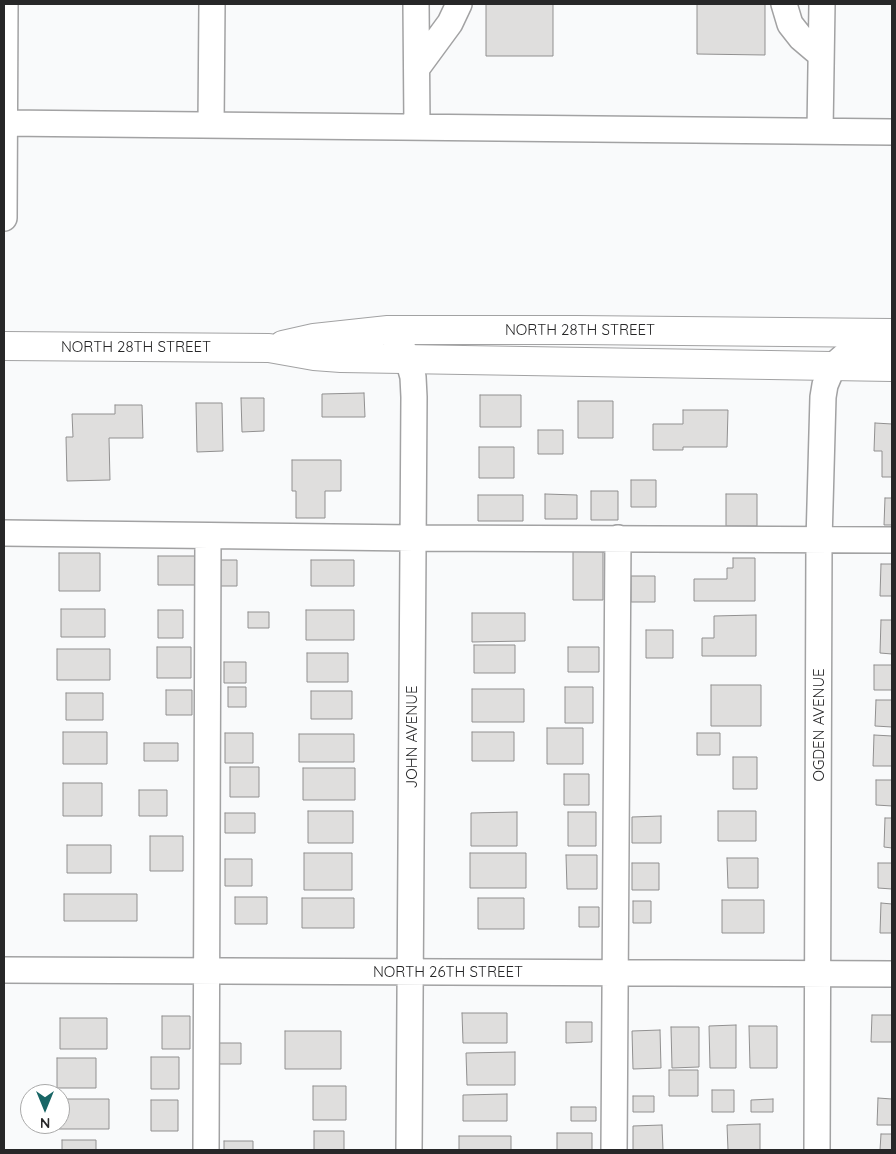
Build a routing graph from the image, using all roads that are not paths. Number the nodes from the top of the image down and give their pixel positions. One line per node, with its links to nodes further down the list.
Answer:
1 (5, 4): 9 (street)
2 (212, 4): 10 (street)
3 (416, 4): 8 (street)
4 (459, 4): 8 (street)
5 (784, 4): 7 (street)
6 (822, 4): 7 (street)
7 (821, 55): 12 (street)
8 (417, 68): 11 (street)
9 (4, 123): 10 (street); 14 (street)
10 (211, 125): 11 (street)
11 (417, 127): 12 (street)
12 (820, 131): 13 (street)
13 (892, 132)
14 (4, 218)
15 (388, 330): 16 (main road, NORTH 28TH STREET); 18 (main road, NORTH 28TH STREET); 20 (street, JOHN AVENUE)
16 (892, 333)
17 (4, 346): 18 (main road, NORTH 28TH STREET)
18 (269, 348): 20 (main road, NORTH 28TH STREET)
19 (892, 348): 21 (street)
20 (408, 359): 21 (main road, NORTH 28TH STREET); 25 (street, JOHN AVENUE)
21 (833, 366): 22 (main road, NORTH 28TH STREET); 28 (street, OGDEN AVENUE)
22 (892, 366)
23 (4, 533): 24 (street)
24 (208, 536): 25 (street); 30 (street)
25 (414, 538): 26 (street); 31 (street, JOHN AVENUE)
26 (618, 538): 28 (street); 32 (street)
27 (892, 540): 28 (street)
28 (819, 541): 33 (street, OGDEN AVENUE)
29 (4, 970): 30 (street, NORTH 26TH STREET)
30 (206, 971): 31 (street, NORTH 26TH STREET); 35 (street)
31 (411, 972): 32 (street, NORTH 26TH STREET); 36 (street, JOHN AVENUE)
32 (615, 973): 33 (street, NORTH 26TH STREET); 37 (street)
33 (818, 974): 34 (street, NORTH 26TH STREET); 38 (street, OGDEN AVENUE)
34 (892, 974)
35 (206, 1150)
36 (409, 1150)
37 (614, 1150)
38 (817, 1150)

